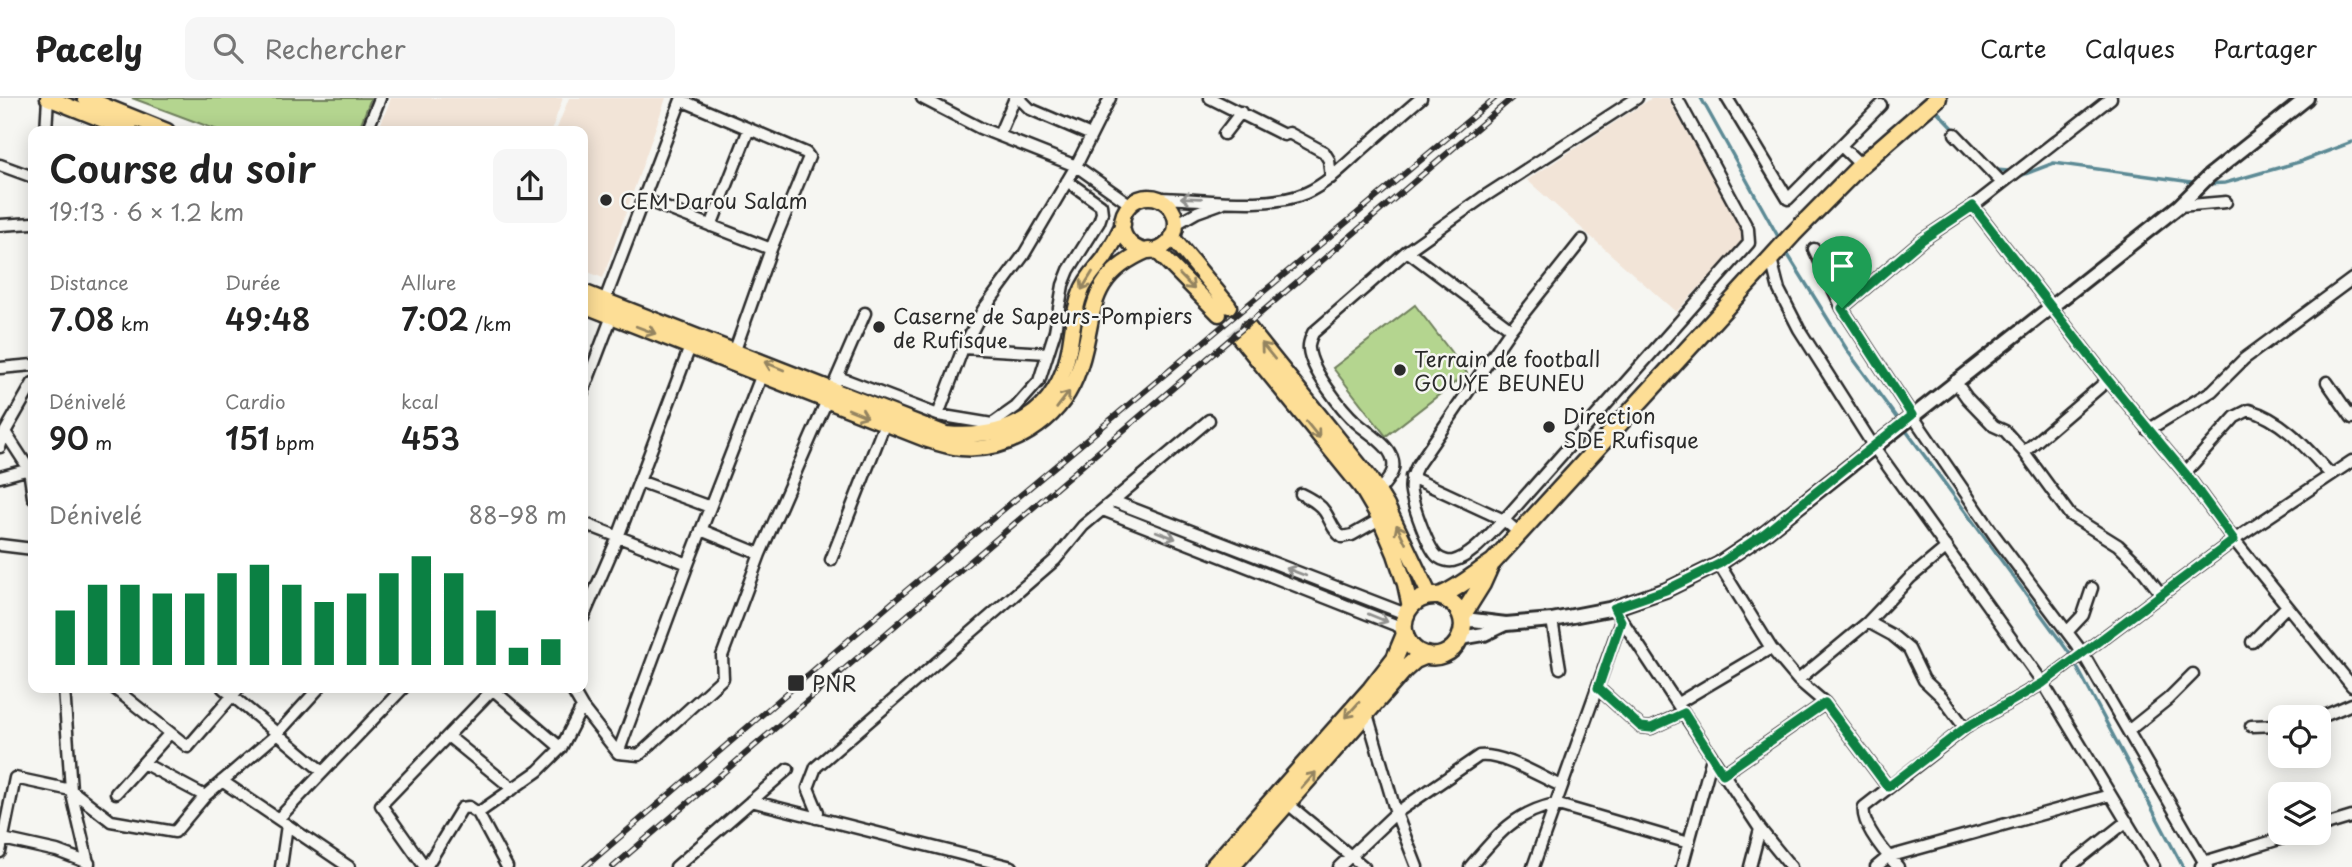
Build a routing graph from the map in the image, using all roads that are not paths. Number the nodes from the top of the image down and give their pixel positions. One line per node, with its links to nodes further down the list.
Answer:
1 (48, 98): 17 (street); 18 (main road)
2 (85, 98): 19 (main road)
3 (380, 98): 20 (street)
4 (922, 98): 24 (street)
5 (1017, 98): 24 (street); 25 (street)
6 (1110, 98): 25 (street)
7 (1210, 98): 16 (street)
8 (1421, 98): 31 (street)
9 (1637, 98): 50 (street)
10 (1677, 98): 99 (street)
11 (1727, 98): 26 (street)
12 (2112, 98): 33 (street)
13 (2307, 98): 40 (street)
14 (1931, 103): 28 (highway)
15 (1881, 105): 26 (street)
16 (1241, 112): 22 (street); 31 (street)
17 (46, 126)
18 (118, 126)
19 (155, 126)
20 (369, 126)
21 (749, 129): 35 (street); 44 (street); 47 (street)
22 (1224, 134)
23 (1955, 134): 33 (street)
24 (999, 135): 29 (street)
25 (1091, 135): 29 (street)
26 (1841, 146): 28 (street)
27 (0, 165): 30 (street)
28 (1861, 165): 51 (highway)
29 (1076, 166): 32 (street); 38 (street)
30 (28, 175)
31 (1331, 177): 36 (street)
32 (1067, 181): 62 (street); 64 (street)
33 (2002, 183): 39 (street)
34 (1156, 198): 36 (street, one-way to 34); 38 (main road); 45 (main road)
35 (643, 199): 44 (street); 54 (street)
36 (1226, 202): 45 (street)
37 (2226, 202): 40 (street)
38 (1131, 205): 42 (main road)
39 (1973, 206): 55 (street); 57 (street)
40 (2179, 206): 55 (street)
41 (28, 223): 43 (street)
42 (1123, 223): 49 (main road); 79 (main road, one-way to 79)
43 (0, 225)
44 (711, 226): 47 (street)
45 (1174, 230): 49 (main road); 49 (main road, one-way to 45)
46 (1582, 240): 60 (street)
47 (771, 249): 63 (street)
48 (1814, 249): 57 (street)
49 (1153, 250): 78 (main road, one-way to 49)
50 (1407, 251): 60 (street); 93 (street)
51 (1774, 256): 83 (street); 102 (highway)
52 (2352, 279): 80 (street)
53 (588, 294): 54 (main road)
54 (605, 300): 63 (main road)
55 (2051, 305): 69 (street); 70 (street)
56 (588, 307): 59 (main road)
57 (1842, 308): 75 (street)
58 (865, 313): 72 (street)
59 (612, 316): 61 (main road, one-way to 61); 68 (street)
60 (1511, 329): 91 (street)
61 (690, 347): 67 (main road); 92 (street)
62 (963, 348): 64 (street); 74 (street)
63 (735, 350): 72 (main road, one-way to 63)
64 (1048, 353): 79 (street)
65 (28, 365): 66 (street)
66 (0, 368)
67 (762, 374): 72 (main road); 96 (street)
68 (588, 379)
69 (2108, 380): 80 (street); 84 (street)
70 (1955, 381): 75 (street); 84 (street)
71 (2327, 382): 76 (street)
72 (833, 389): 74 (street); 78 (main road, one-way to 78); 79 (main road); 108 (street)
73 (28, 392): 81 (street)
74 (938, 415): 79 (street)
75 (1909, 418): 83 (street); 125 (street)
76 (2352, 418)
77 (1209, 420): 95 (street)
78 (885, 423): 109 (street)
79 (996, 427)
80 (2148, 430): 88 (street)
81 (5, 432): 82 (street); 86 (street)
82 (0, 447)
83 (1874, 447): 106 (street); 112 (street)
84 (2024, 452): 114 (street)
85 (2352, 461): 89 (street)
86 (28, 465)
87 (28, 470): 90 (street)
88 (2185, 473): 89 (street); 104 (street)
89 (2331, 475): 104 (street)
90 (0, 477)
91 (1411, 477): 99 (street); 99 (street)
92 (639, 481): 96 (street); 103 (street)
93 (1378, 492): 98 (main road, one-way to 98); 115 (main road, one-way to 93)
94 (1301, 494): 98 (street)
95 (1113, 501): 97 (street); 121 (street, one-way to 95)
96 (710, 507): 101 (street)
97 (1103, 510): 121 (street, one-way to 121); 180 (street)
98 (1380, 519): 121 (main road)
99 (1504, 520): 102 (street)
100 (588, 525): 103 (street)
101 (701, 530): 108 (street); 111 (street)
102 (1519, 533): 110 (highway)
103 (618, 537): 111 (street); 116 (street)
104 (2234, 540): 114 (street); 117 (street)
105 (0, 545): 107 (street)
106 (1947, 547): 123 (street); 134 (street)
107 (28, 548)
108 (760, 554): 160 (street)
109 (831, 560)
110 (1493, 562): 115 (highway); 119 (highway)
111 (688, 564): 160 (street)
112 (1719, 564): 118 (street); 128 (street)
113 (2092, 588): 125 (street)
114 (2161, 594): 130 (street)
115 (1435, 596): 119 (highway); 121 (highway)
116 (588, 606)
117 (2287, 606): 127 (street); 135 (street)
118 (1614, 608): 120 (street); 122 (street)
119 (1462, 619): 124 (street); 126 (highway)
120 (1552, 620): 124 (street); 131 (street)
121 (1406, 621): 129 (highway); 199 (highway, one-way to 199)
122 (1621, 621): 136 (street); 149 (street)
123 (1868, 622): 133 (street); 154 (street)
124 (1506, 624): 126 (street)
125 (2067, 632): 130 (street)
126 (1461, 638): 129 (highway)
127 (2252, 642)
128 (1771, 648): 133 (street); 149 (street)
129 (1427, 655): 151 (highway)
130 (2079, 655): 134 (street); 155 (street)
131 (1560, 668)
132 (2193, 674): 155 (street)
133 (1798, 680): 146 (street)
134 (2043, 683): 154 (street); 172 (street)
135 (2352, 686)
136 (1598, 688): 149 (street); 167 (street)
137 (64, 693): 170 (street)
138 (120, 693): 156 (street)
139 (234, 693): 156 (street)
140 (236, 693): 157 (street)
141 (314, 693): 157 (street)
142 (397, 693): 164 (street)
143 (488, 693): 158 (street)
144 (497, 693): 159 (street)
145 (574, 693): 148 (street)
146 (1825, 703): 165 (street); 168 (street)
147 (2352, 704): 150 (street)
148 (582, 708): 159 (street); 160 (street)
149 (1681, 708): 161 (street)
150 (2331, 713)
151 (1367, 714): 175 (highway, one-way to 151); 178 (street)
152 (2268, 725): 153 (street)
153 (2251, 726)
154 (1965, 728): 168 (street)
155 (2128, 731): 192 (street)
156 (170, 733): 162 (street)
157 (277, 734): 164 (street); 166 (street)
158 (448, 736): 169 (street); 195 (street)
159 (561, 748): 169 (street)
160 (618, 753)
161 (1712, 758): 165 (street); 186 (street)
162 (143, 763): 171 (street); 173 (street)
163 (788, 769): 174 (street)
164 (323, 772): 182 (street)
165 (1723, 774): 184 (street)
166 (222, 781): 173 (street); 182 (street)
167 (1561, 786): 176 (street); 178 (street)
168 (1888, 787): 190 (street)
169 (513, 789): 177 (street)
170 (71, 790): 173 (street); 185 (street); 191 (street)
171 (116, 793)
172 (2110, 795): 181 (street); 190 (street)
173 (205, 796)
174 (751, 801): 180 (street); 197 (street)
175 (1288, 804): 189 (street); 200 (highway)
176 (1555, 804): 186 (street); 204 (street); 205 (street)
177 (478, 813): 195 (street); 196 (street)
178 (1396, 813): 189 (street); 203 (street)
179 (2352, 817): 183 (street)
180 (816, 818): 198 (street)
181 (2127, 821): 211 (street); 212 (street)
182 (283, 822): 193 (street); 194 (street)
183 (2331, 823)
184 (1760, 829): 207 (street); 208 (street)
185 (3, 839): 188 (street); 191 (street)
186 (1689, 843): 206 (street)
187 (2268, 843): 192 (street)
188 (0, 852)
189 (1352, 857): 201 (street); 202 (street)
190 (1888, 857): 209 (street); 210 (street)
191 (90, 865)
192 (2204, 865)
193 (281, 867)
194 (349, 867)
195 (426, 867)
196 (507, 867)
197 (676, 867)
198 (1012, 867)
199 (1213, 867)
200 (1231, 867)
201 (1339, 867)
202 (1364, 867)
203 (1417, 867)
204 (1470, 867)
205 (1533, 867)
206 (1682, 867)
207 (1751, 867)
208 (1791, 867)
209 (1876, 867)
210 (1898, 867)
211 (2069, 867)
212 (2154, 867)

